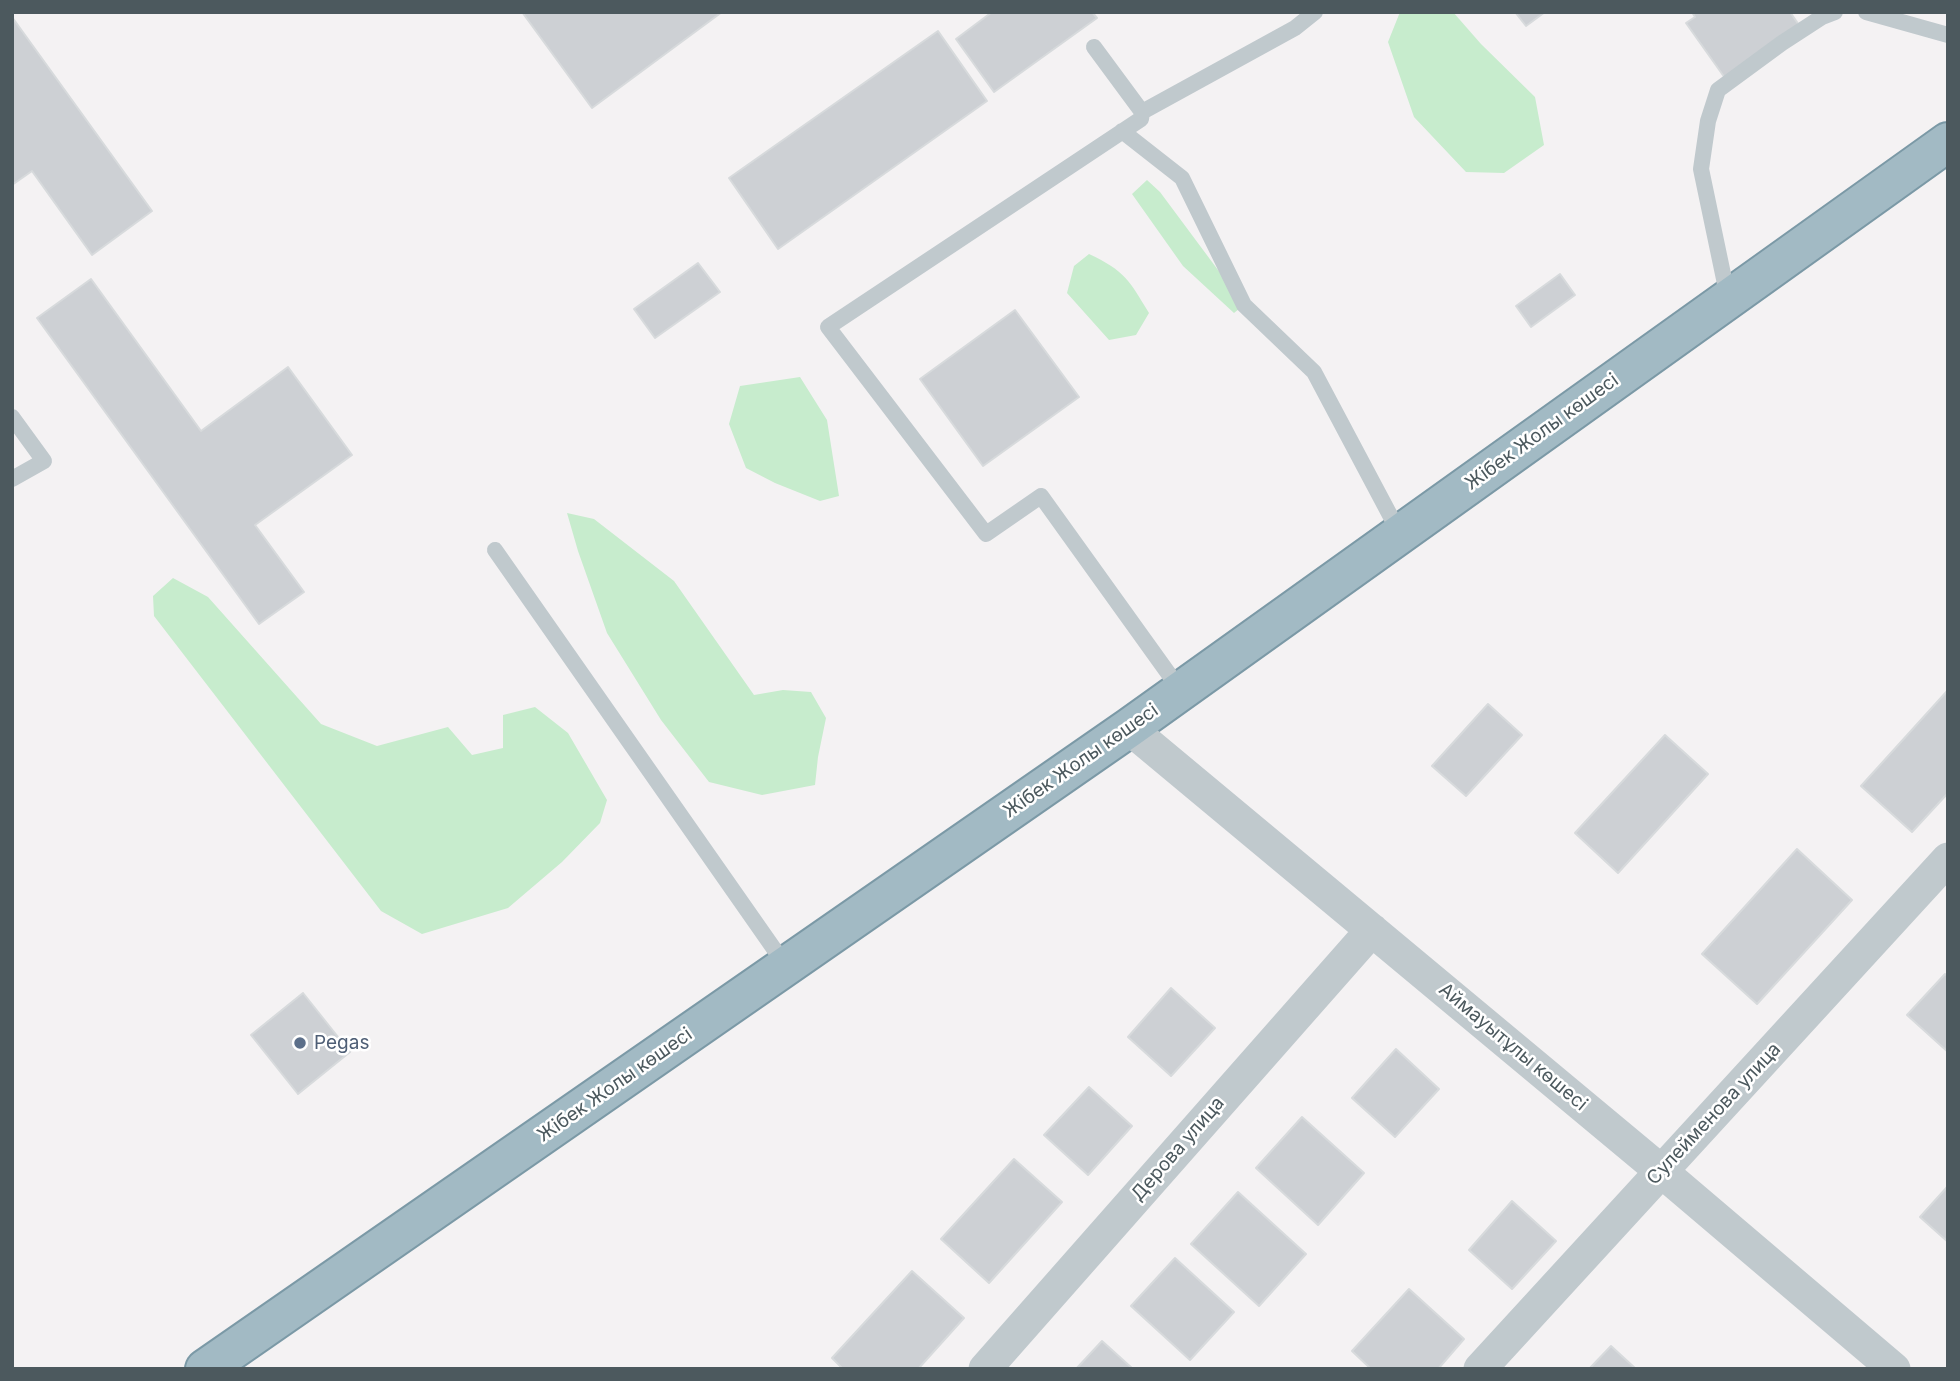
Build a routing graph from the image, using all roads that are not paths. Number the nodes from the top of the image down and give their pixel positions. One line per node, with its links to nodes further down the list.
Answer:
1 (1315, 12): 6 (lane)
2 (1835, 12): 9 (lane)
3 (1866, 12): 4 (lane)
4 (1948, 35)
5 (1094, 47): 6 (lane)
6 (1142, 111): 7 (lane)
7 (1122, 131): 12 (lane); 14 (lane)
8 (1948, 142): 9 (highway, Жібек Жолы көшесі)
9 (1728, 299): 12 (highway, Жібек Жолы көшесі)
10 (12, 417): 11 (lane)
11 (12, 479)
12 (1400, 534): 14 (highway, Жібек Жолы көшесі)
13 (495, 550): 18 (lane)
14 (1181, 691): 15 (highway, Жібек Жолы көшесі)
15 (1129, 728): 17 (street, Аймауытұлы көшесі); 18 (highway, Жібек Жолы көшесі)
16 (1948, 859): 19 (street, Сулейменова улица)
17 (1372, 930): 19 (street, Аймауытұлы көшесі); 21 (street, Дерова улица)
18 (786, 966): 20 (highway, Жібек Жолы көшесі)
19 (1661, 1171): 22 (street, Сулейменова улица); 23 (street, Аймауытұлы көшесі)
20 (205, 1369)
21 (985, 1369)
22 (1480, 1369)
23 (1894, 1369)

